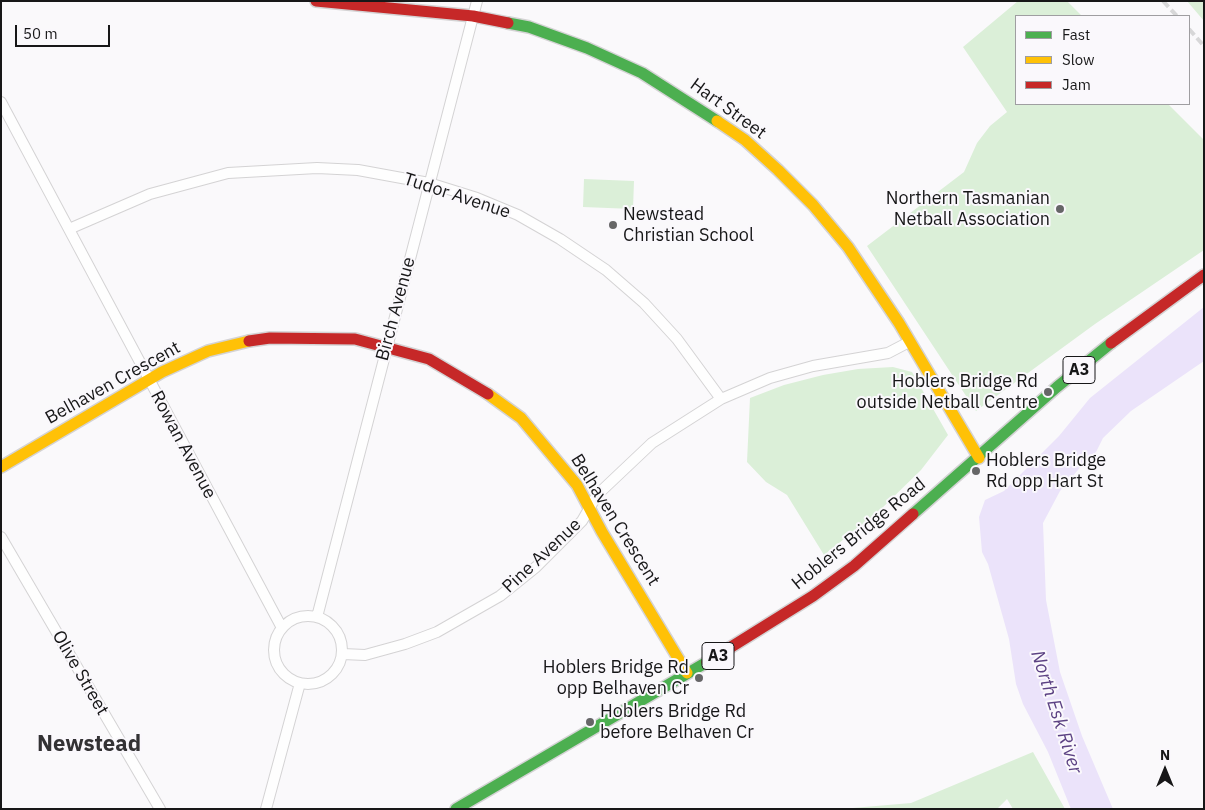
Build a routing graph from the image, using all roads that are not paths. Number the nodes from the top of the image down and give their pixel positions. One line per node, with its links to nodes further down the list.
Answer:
1 (316, 1): 3 (main road, Hart Street)
2 (477, 1): 3 (street, Birch Avenue)
3 (473, 16): 5 (street, Birch Avenue); 8 (main road, Hart Street)
4 (1, 102): 6 (street, Rowan Avenue)
5 (429, 183): 6 (street, Tudor Avenue); 9 (street, Birch Avenue); 11 (street, Tudor Avenue)
6 (69, 229): 10 (street, Rowan Avenue)
7 (1204, 275): 12 (main road, Hoblers Bridge Road / A3)
8 (909, 342): 11 (street, Pine Avenue); 12 (main road, Hart Street)
9 (386, 346): 10 (main road, Belhaven Crescent); 14 (main road, Belhaven Crescent); 16 (street, Birch Avenue)
10 (148, 380): 13 (main road, Belhaven Crescent); 17 (street, Rowan Avenue)
11 (721, 399): 14 (street, Pine Avenue)
12 (979, 458): 19 (main road, Hoblers Bridge Road / A3)
13 (1, 467)
14 (590, 510): 18 (street, Pine Avenue); 19 (main road, Belhaven Crescent)
15 (1, 537): 21 (street, Olive Street)
16 (316, 617): 17 (street); 18 (street)
17 (282, 628): 20 (street)
18 (343, 654): 20 (street)
19 (688, 673): 23 (main road, Hoblers Bridge Road / A3)
20 (300, 683): 22 (street)
21 (160, 809)
22 (266, 809)
23 (456, 809)

